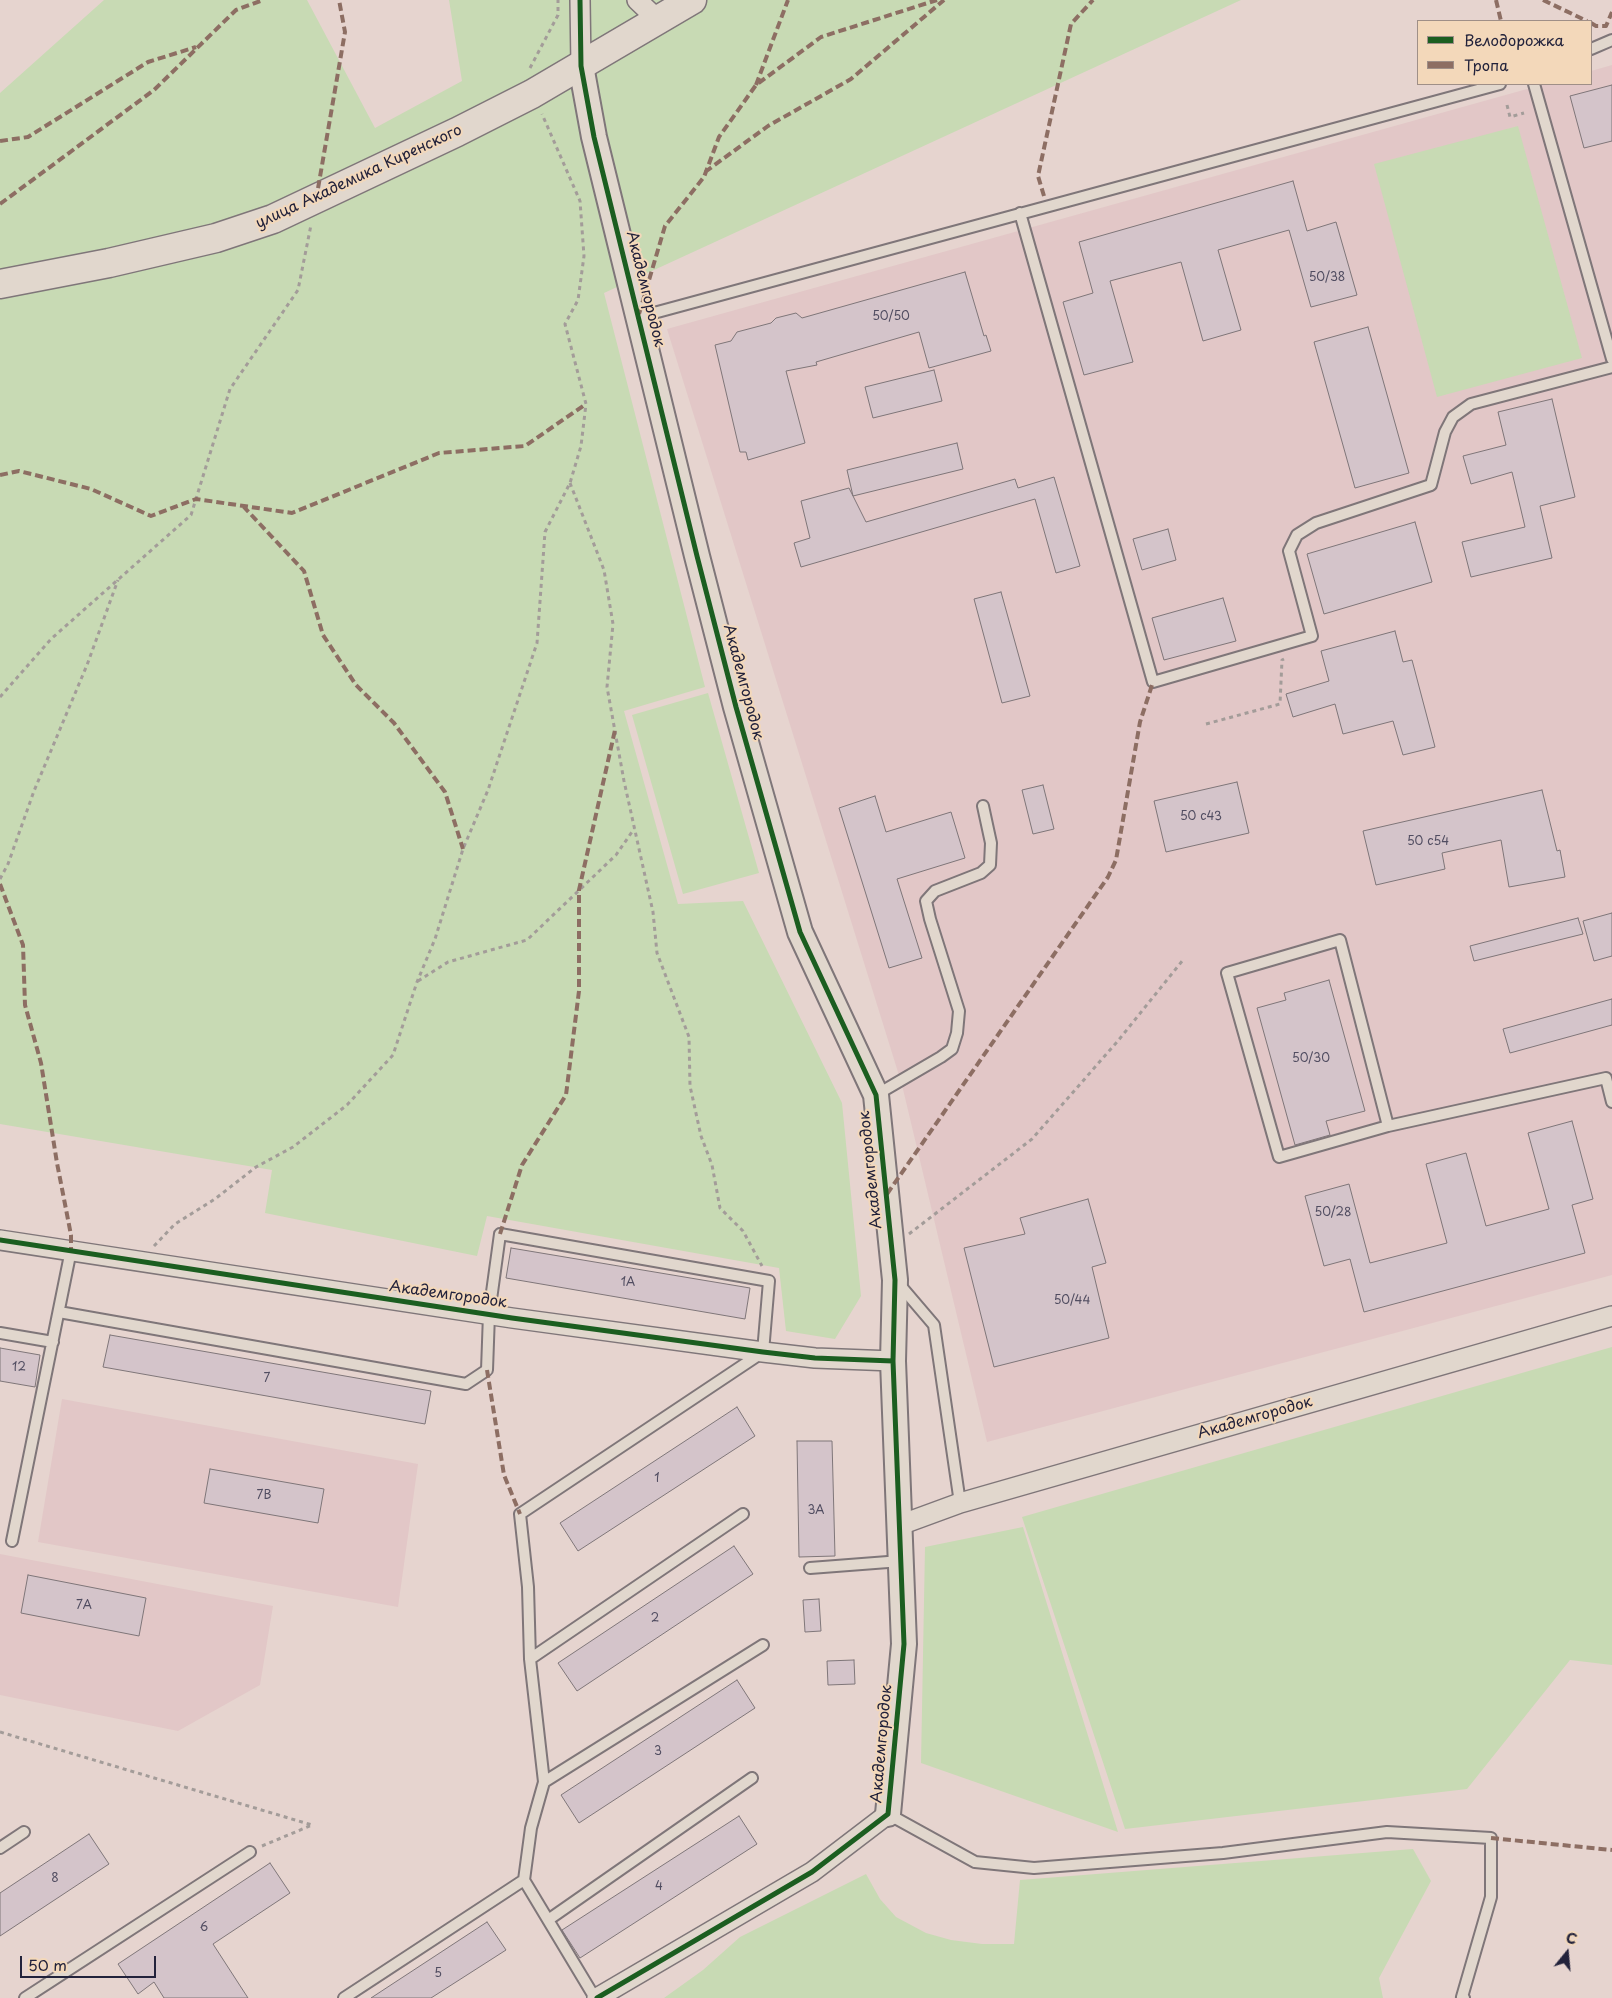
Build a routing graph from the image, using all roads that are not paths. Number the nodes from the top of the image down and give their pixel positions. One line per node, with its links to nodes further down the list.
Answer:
1 (580, 0): 7 (street, Академгородок)
2 (637, 0): 4 (street)
3 (692, 0): 4 (main road, улица Академика Киренского)
4 (657, 19): 7 (main road, улица Академика Киренского)
5 (1612, 40): 6 (lane)
6 (1592, 49)
7 (581, 66): 11 (main road, улица Академика Киренского); 12 (street, Академгородок)
8 (1496, 85): 10 (lane)
9 (1534, 85): 13 (lane)
10 (1020, 213): 12 (lane); 14 (lane)
11 (0, 284)
12 (639, 317): 16 (street, Академгородок)
13 (1612, 359)
14 (1612, 367)
15 (983, 806): 16 (lane)
16 (876, 1095): 21 (street, Академгородок)
17 (1612, 1102): 18 (lane)
18 (1388, 1126): 18 (lane)
19 (0, 1240): 20 (street, Академгородок)
20 (71, 1250): 22 (lane); 23 (street, Академгородок)
21 (895, 1280): 28 (street, Академгородок); 29 (lane)
22 (59, 1312): 23 (lane); 26 (lane)
23 (489, 1314): 27 (street, Академгородок); 27 (lane)
24 (1612, 1316): 29 (street, Академгородок)
25 (0, 1333): 26 (lane)
26 (53, 1342): 32 (lane)
27 (763, 1352): 28 (street, Академгородок); 36 (lane)
28 (893, 1361): 31 (street, Академгородок)
29 (960, 1503): 31 (street, Академгородок)
30 (743, 1514): 36 (lane)
31 (900, 1525): 33 (street, Академгородок)
32 (12, 1541)
33 (901, 1560): 34 (lane); 39 (street, Академгородок)
34 (810, 1568)
35 (763, 1645): 38 (lane)
36 (530, 1659): 38 (lane)
37 (752, 1778): 44 (lane)
38 (544, 1782): 43 (lane)
39 (888, 1814): 47 (street, Академгородок); 48 (lane)
40 (24, 1832): 41 (lane)
41 (0, 1848)
42 (250, 1852): 45 (lane)
43 (524, 1880): 44 (lane); 46 (lane)
44 (548, 1920): 47 (lane)
45 (25, 1998)
46 (344, 1998)
47 (596, 1998)
48 (1464, 1998)

